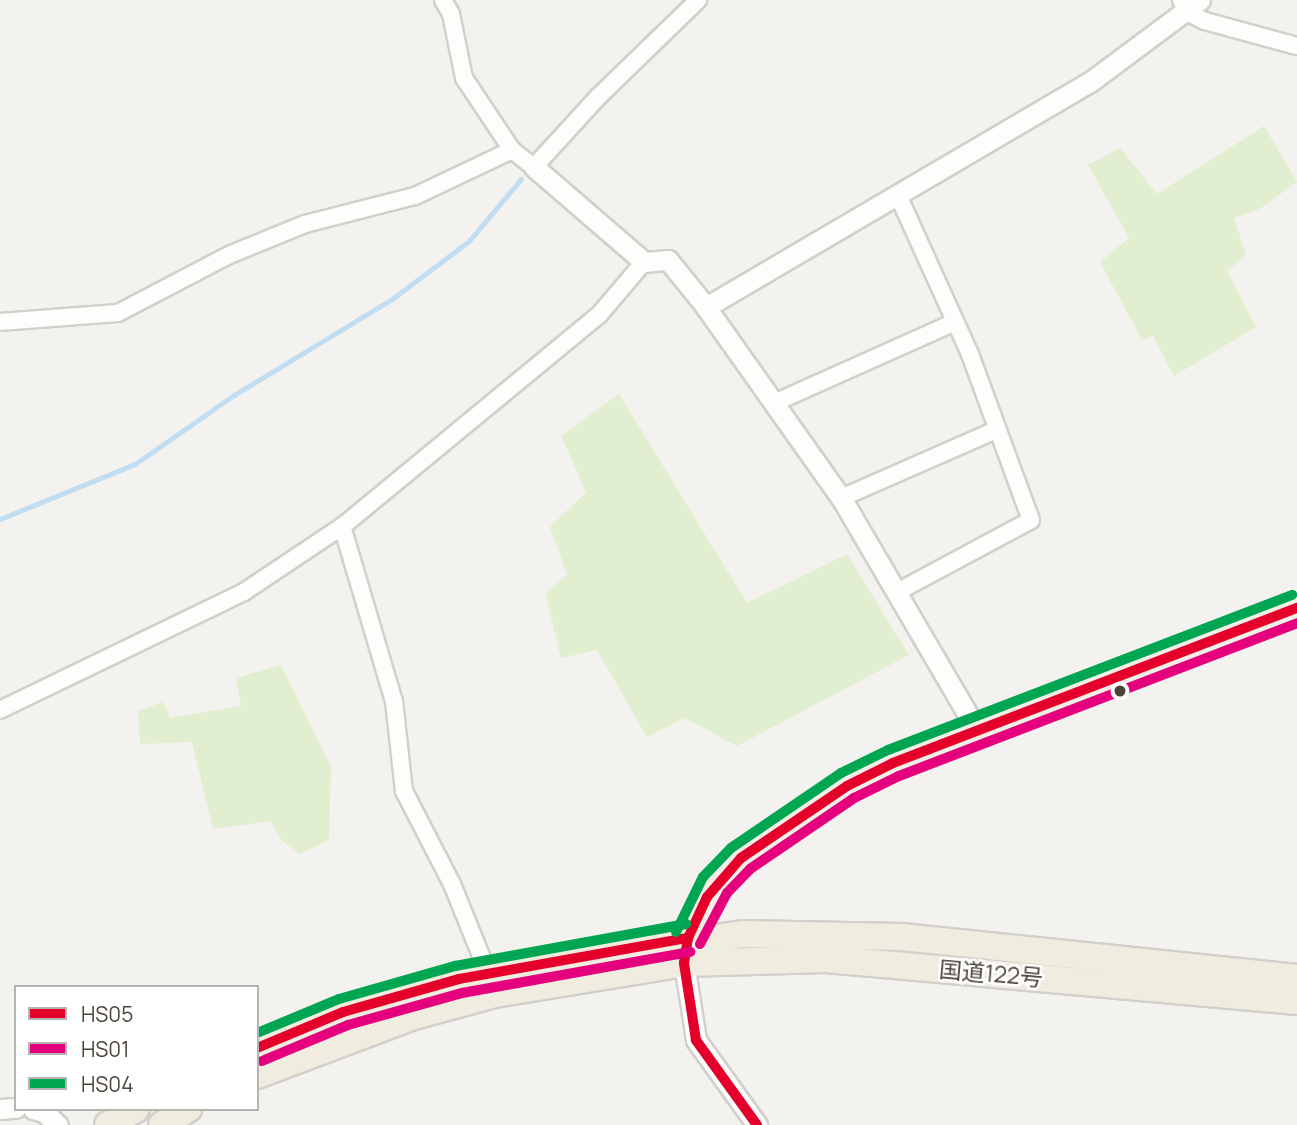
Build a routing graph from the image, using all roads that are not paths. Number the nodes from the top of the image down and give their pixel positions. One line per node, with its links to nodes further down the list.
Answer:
1 (443, 0): 5 (street)
2 (698, 0): 6 (street)
3 (1189, 4): 4 (street); 7 (street)
4 (1297, 46)
5 (512, 150): 6 (street); 10 (street)
6 (534, 167): 8 (street)
7 (898, 195): 9 (street); 11 (street)
8 (644, 262): 9 (street); 15 (street)
9 (706, 307): 12 (street)
10 (0, 322)
11 (955, 322): 12 (street); 13 (street)
12 (774, 403): 14 (street)
13 (996, 430): 14 (street); 16 (street)
14 (841, 498): 16 (street)
15 (342, 526): 18 (street); 21 (street)
16 (897, 592): 19 (street)
17 (1297, 608): 19 (main road)
18 (0, 710)
19 (978, 732): 20 (main road)
20 (686, 951): 21 (highway); 22 (highway, 国道122号); 23 (highway, 国道122号); 25 (highway); 32 (street)
21 (488, 973): 24 (highway)
22 (1297, 978)
23 (1297, 1001)
24 (259, 1047)
25 (259, 1073)
26 (40, 1111): 29 (street)
27 (132, 1111): 30 (highway)
28 (185, 1111): 31 (highway)
29 (58, 1125)
30 (108, 1125)
31 (162, 1125)
32 (757, 1125)

